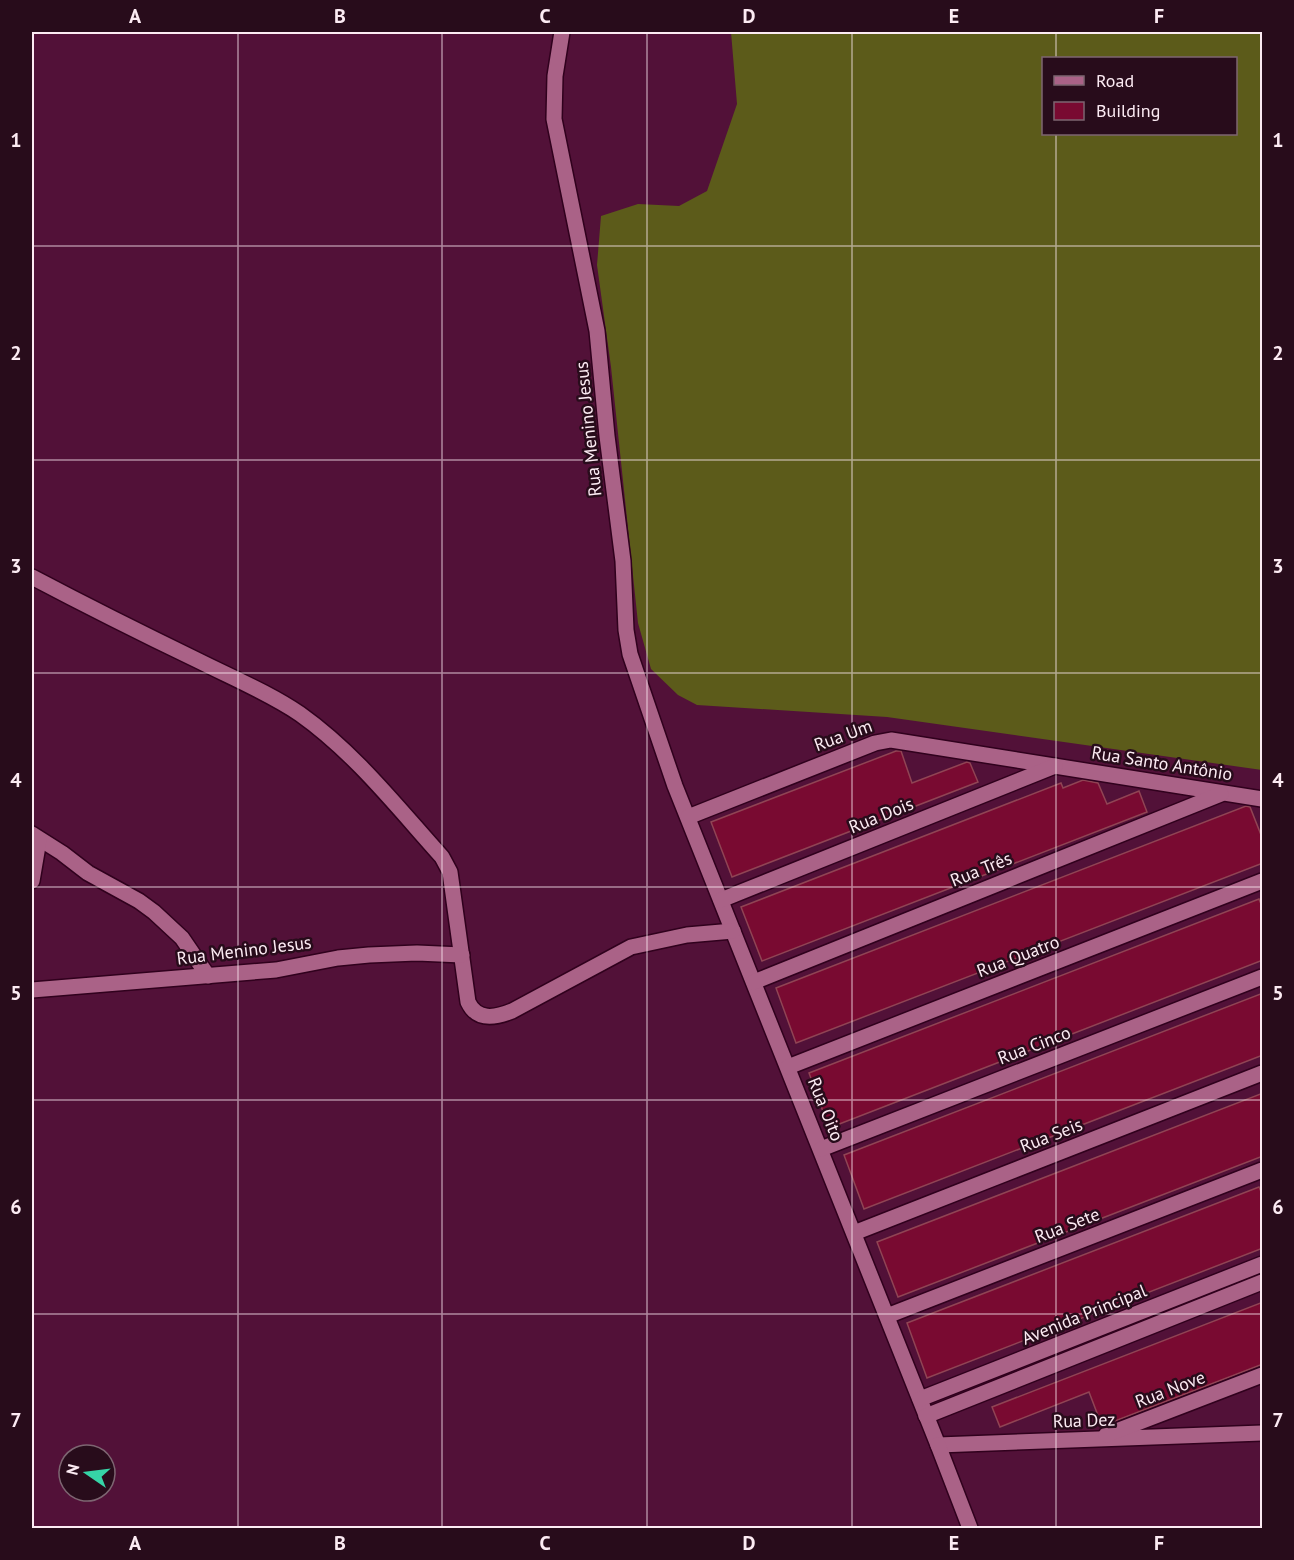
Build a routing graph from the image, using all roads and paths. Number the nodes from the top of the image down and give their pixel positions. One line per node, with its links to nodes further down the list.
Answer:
1 (562, 32): 6 (street, Rua Menino Jesus)
2 (32, 577): 12 (street)
3 (1055, 766): 4 (street, Rua Santo Antônio); 6 (street, Rua Um); 10 (street, Rua Dois)
4 (1224, 793): 5 (street, Rua Santo Antônio); 15 (street, Rua Três)
5 (1263, 799)
6 (688, 817): 10 (street, Rua Oito)
7 (35, 837): 8 (street); 13 (street)
8 (32, 880)
9 (1263, 881): 17 (street, Rua Quatro)
10 (721, 900): 11 (street, Rua Oito)
11 (733, 930): 12 (street); 15 (street, Rua Oito)
12 (462, 955): 13 (street, Rua Menino Jesus)
13 (208, 976): 16 (street, Rua Menino Jesus)
14 (1263, 977): 19 (street, Rua Cinco)
15 (754, 982): 17 (street, Rua Oito)
16 (32, 988)
17 (788, 1067): 19 (street, Rua Oito)
18 (1263, 1073): 21 (street, Rua Seis)
19 (821, 1149): 21 (street, Rua Oito)
20 (1263, 1170): 24 (street, Rua Sete)
21 (854, 1233): 24 (street, Rua Oito)
22 (1263, 1264): 26 (street, Avenida Principal)
23 (1263, 1282): 27 (street, Avenida Principal)
24 (886, 1316): 26 (street, Rua Oito)
25 (1263, 1376): 29 (street, Rua Nove)
26 (920, 1400): 27 (street, Rua Oito)
27 (926, 1416): 30 (street)
28 (1263, 1433): 29 (street, Rua Dez)
29 (1092, 1440): 30 (street, Rua Dez)
30 (938, 1445): 31 (street)
31 (970, 1528)

